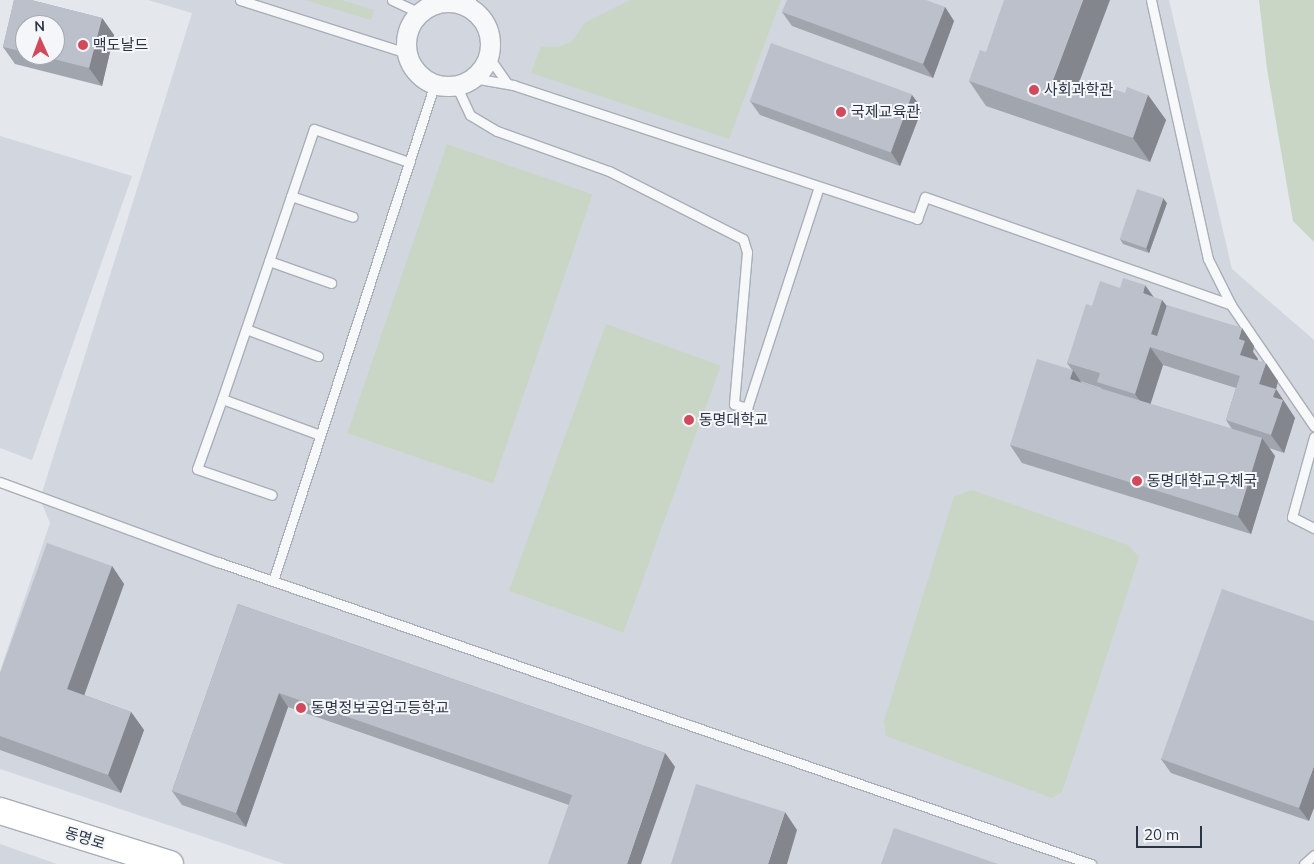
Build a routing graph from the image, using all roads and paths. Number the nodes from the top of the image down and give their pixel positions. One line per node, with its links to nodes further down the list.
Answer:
1 (240, 0): 7 (lane)
2 (392, 0): 6 (lane)
3 (1151, 0): 18 (lane)
4 (448, 1): 5 (street); 6 (street)
5 (472, 5): 8 (street)
6 (420, 13): 7 (street)
7 (407, 53): 10 (street)
8 (488, 56): 9 (street); 11 (lane)
9 (465, 81): 10 (street); 11 (lane); 13 (lane)
10 (435, 84): 12 (lane)
11 (507, 84): 13 (lane)
12 (409, 162): 14 (lane); 23 (lane)
13 (819, 187): 18 (lane)
14 (291, 196): 15 (lane); 16 (lane)
15 (353, 217)
16 (269, 261): 17 (lane); 19 (lane)
17 (331, 283)
18 (1231, 305): 22 (lane)
19 (246, 330): 20 (lane); 21 (lane)
20 (318, 356)
21 (222, 400): 23 (lane); 26 (lane)
22 (1314, 426)
23 (320, 435): 28 (lane)
24 (1314, 437): 27 (lane)
25 (0, 482): 28 (lane)
26 (272, 495)
27 (1314, 528)
28 (273, 581): 32 (lane)
29 (0, 811): 31 (main road, 동명로)
30 (1314, 855): 33 (lane)
31 (170, 864)
32 (1091, 864)
33 (1304, 864)

